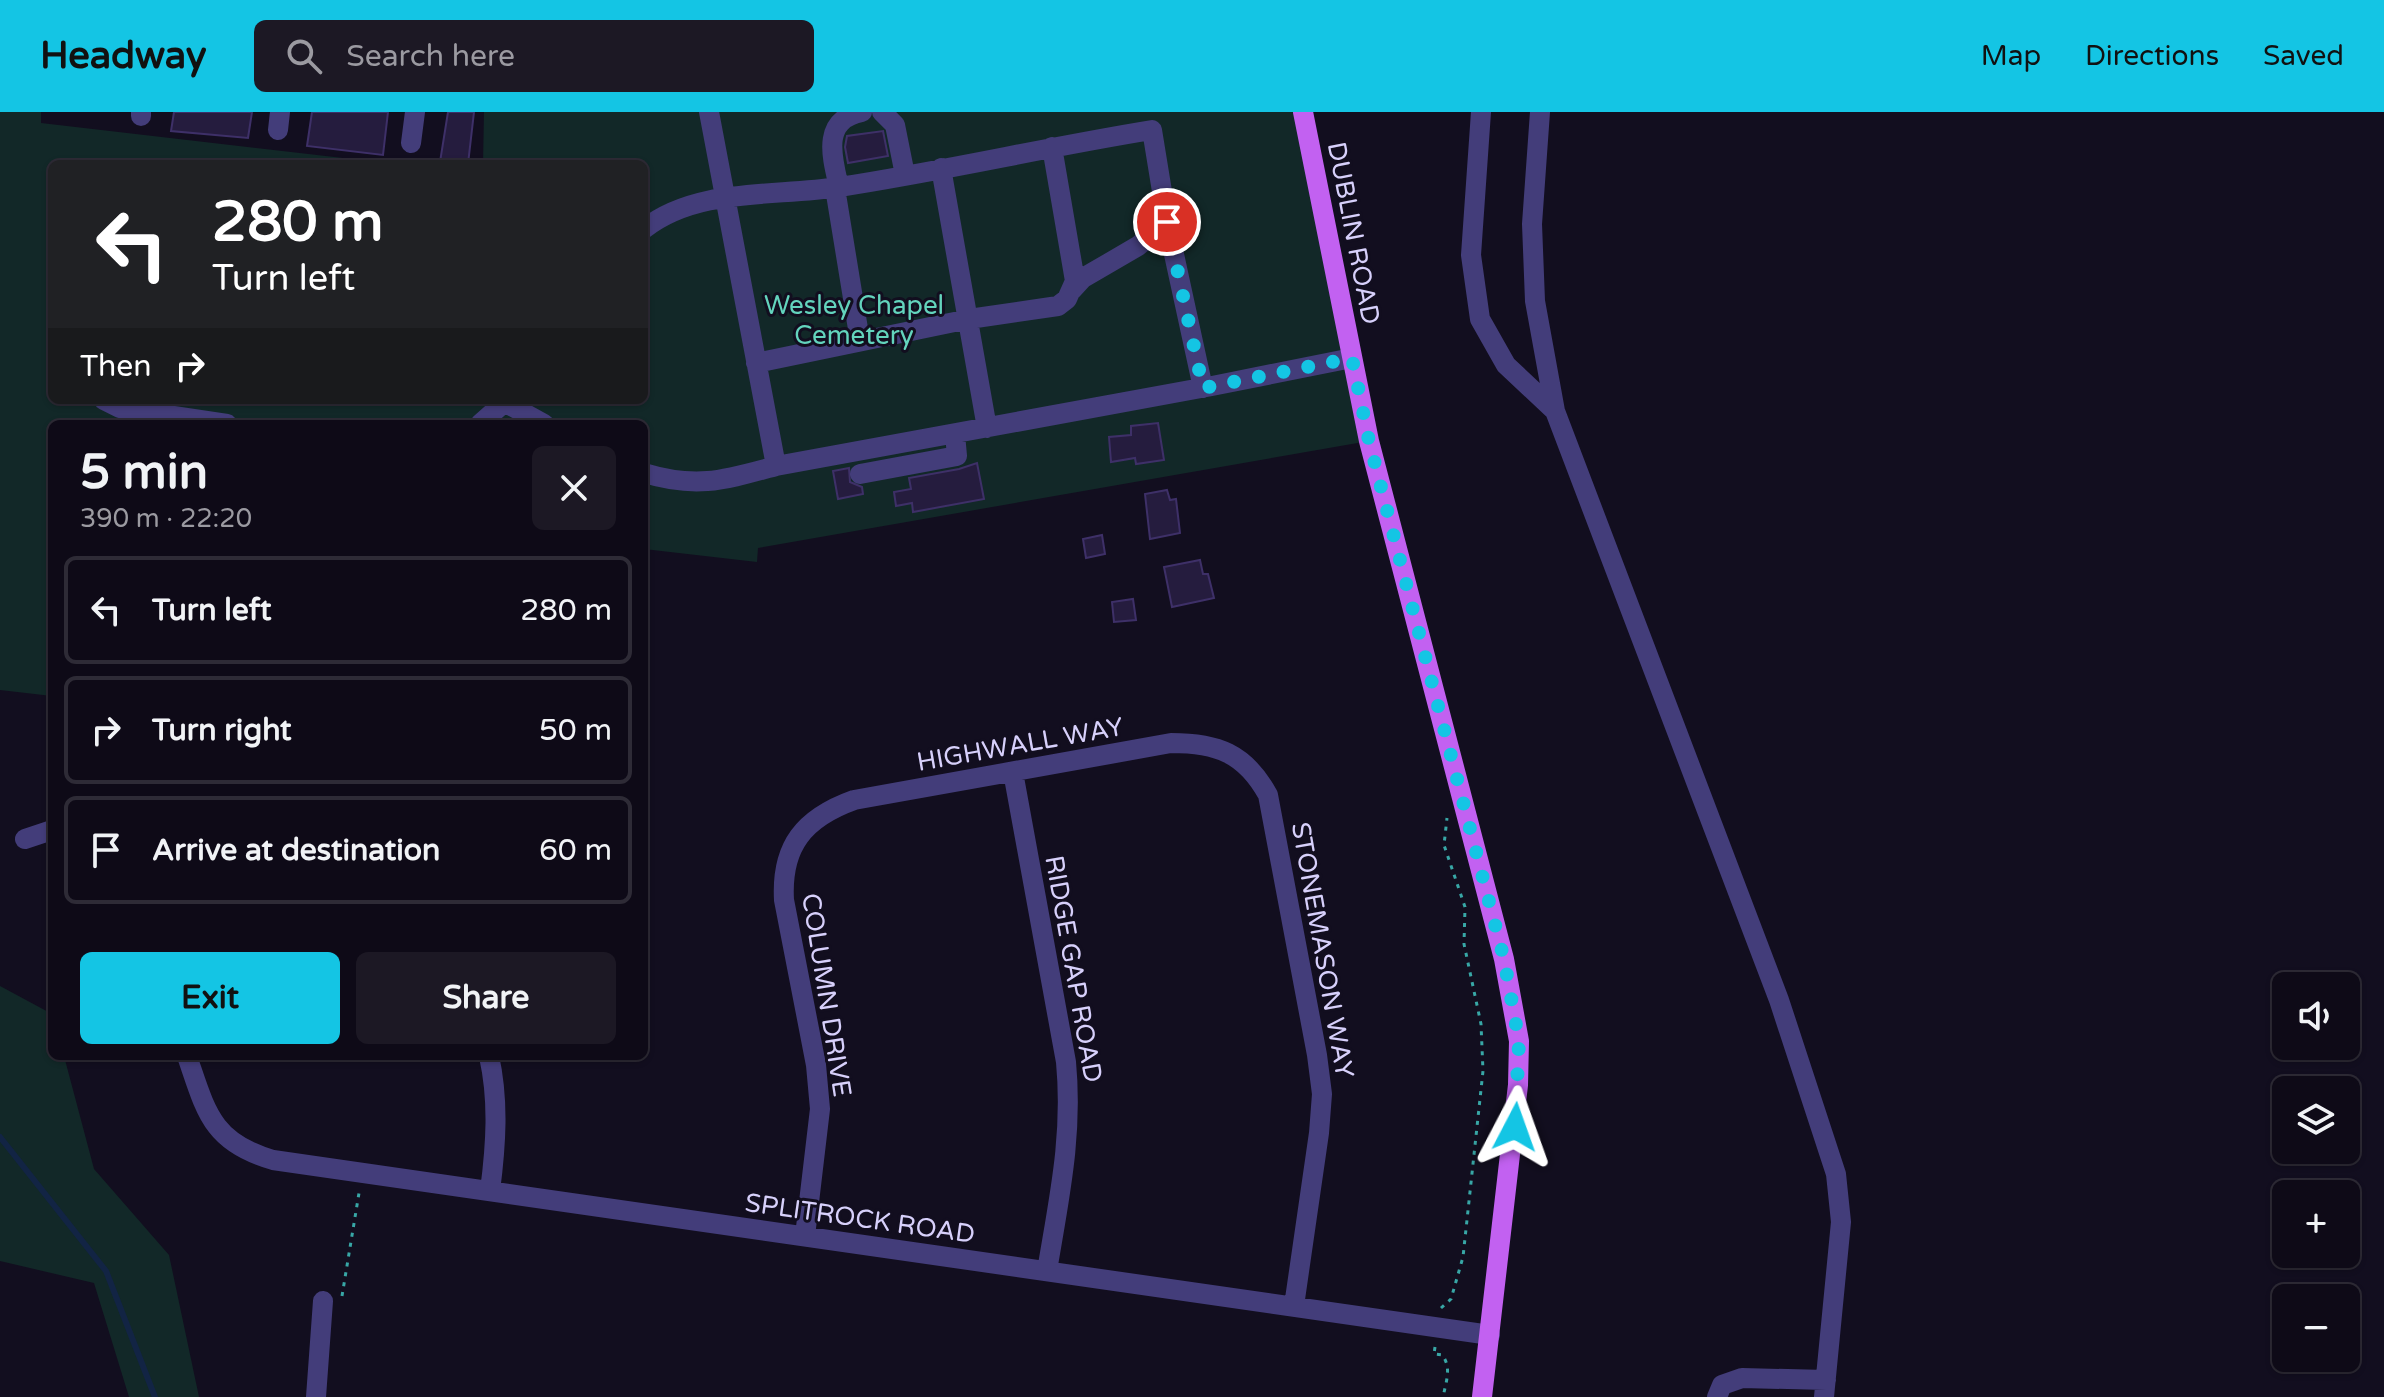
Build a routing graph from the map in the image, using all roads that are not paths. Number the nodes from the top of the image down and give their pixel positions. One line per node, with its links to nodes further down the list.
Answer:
1 (415, 112): 9 (street)
2 (709, 112): 14 (street)
3 (862, 112): 13 (street)
4 (882, 112): 12 (street)
5 (1303, 112): 20 (main road, DUBLIN ROAD)
6 (1481, 112): 26 (street)
7 (1540, 112): 26 (street)
8 (1152, 121): 10 (street); 15 (street)
9 (411, 143)
10 (1052, 147): 11 (street); 17 (street)
11 (941, 168): 12 (street); 18 (street)
12 (905, 175): 13 (street)
13 (837, 188): 14 (street); 19 (street)
14 (724, 198): 16 (street); 21 (street)
15 (1167, 222): 17 (street); 22 (street)
16 (648, 227)
17 (1072, 290): 18 (street)
18 (969, 319): 19 (street); 30 (street)
19 (860, 341): 21 (street)
20 (1352, 358): 22 (street); 47 (main road, DUBLIN ROAD)
21 (756, 363): 33 (street)
22 (1203, 388): 30 (street)
23 (112, 404): 27 (street)
24 (503, 404): 28 (street)
25 (511, 404): 29 (street)
26 (1555, 411): 48 (street)
27 (186, 420)
28 (485, 420)
29 (537, 420)
30 (987, 428): 31 (street)
31 (955, 434): 32 (street); 32 (street)
32 (872, 448): 33 (street)
33 (776, 466): 34 (street)
34 (648, 474)
35 (1236, 758): 36 (street, HIGHWALL WAY); 46 (street, STONEMASON WAY)
36 (1013, 772): 37 (street, HIGHWALL WAY); 44 (street, RIDGE GAP ROAD)
37 (814, 819): 43 (street, COLUMN DRIVE)
38 (48, 831): 39 (street)
39 (25, 839)
40 (188, 1060): 42 (street, SPLITROCK ROAD)
41 (490, 1060): 42 (street)
42 (490, 1191): 43 (street, SPLITROCK ROAD)
43 (805, 1236): 44 (street, SPLITROCK ROAD)
44 (1047, 1271): 46 (street, SPLITROCK ROAD)
45 (323, 1301): 49 (street)
46 (1294, 1306): 47 (street, SPLITROCK ROAD)
47 (1490, 1335): 50 (main road, DUBLIN ROAD)
48 (1825, 1389): 51 (street)
49 (316, 1397)
50 (1482, 1397)
51 (1717, 1397)

